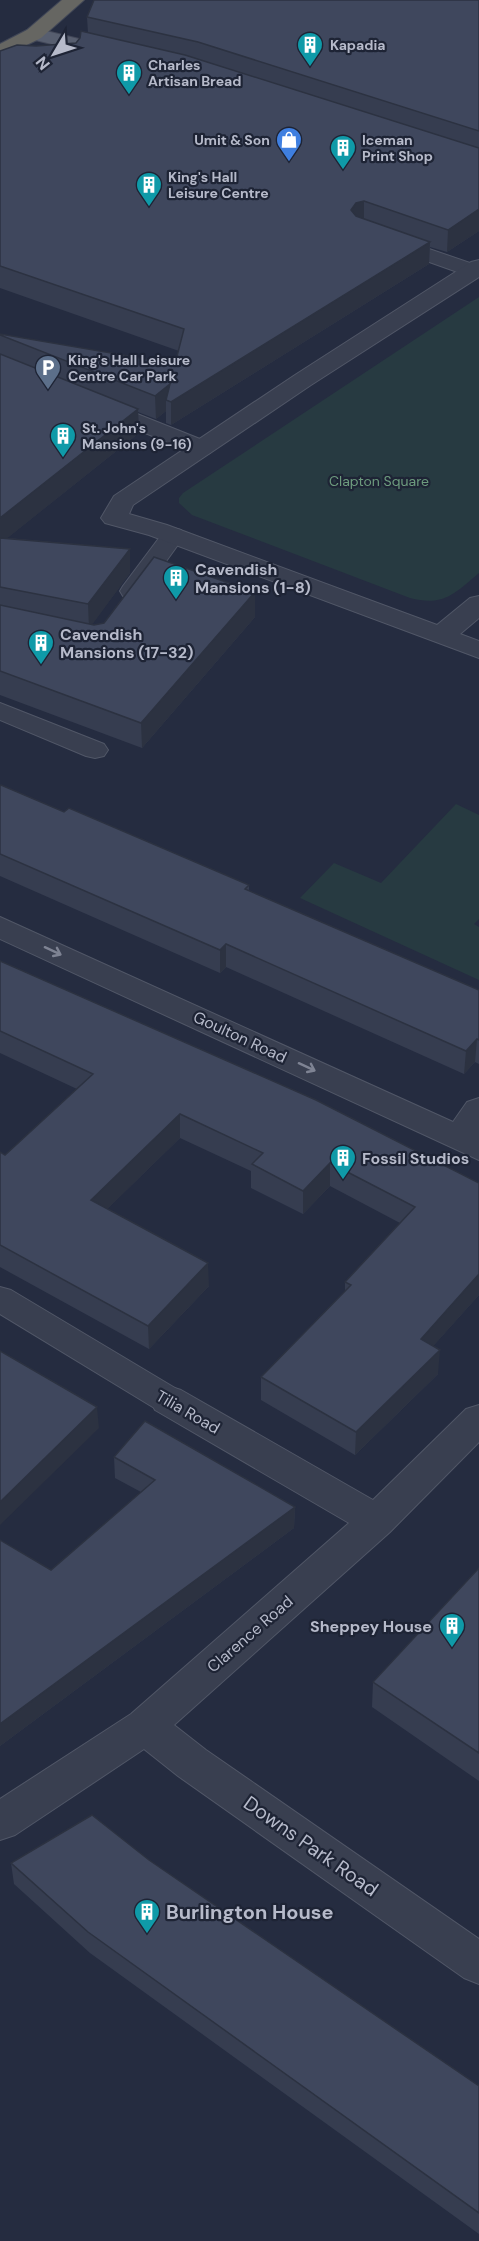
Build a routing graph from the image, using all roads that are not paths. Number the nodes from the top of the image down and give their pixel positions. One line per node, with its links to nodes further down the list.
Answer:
1 (74, 0): 2 (highway)
2 (51, 20): 3 (highway); 3 (highway); 4 (main road)
3 (34, 34): 5 (highway); 5 (main road)
4 (123, 38)
5 (0, 54)
6 (373, 236): 7 (lane)
7 (476, 269): 9 (street)
8 (78, 398): 9 (lane)
9 (202, 448): 10 (street)
10 (173, 535): 12 (lane); 13 (street)
11 (479, 604): 13 (street)
12 (118, 611)
13 (442, 635): 14 (street)
14 (479, 650)
15 (0, 711): 16 (lane)
16 (95, 750)
17 (0, 927): 19 (street, Goulton Road, one-way to 19)
18 (479, 1110): 19 (street)
19 (469, 1143)
20 (0, 1299): 21 (lane, Tilia Road)
21 (168, 1400): 23 (street, Tilia Road)
22 (479, 1419): 23 (street, Clarence Road)
23 (377, 1521): 24 (street, Clarence Road)
24 (145, 1726): 25 (street, Clarence Road); 26 (street, Downs Park Road)
25 (0, 1822)
26 (479, 1964)

